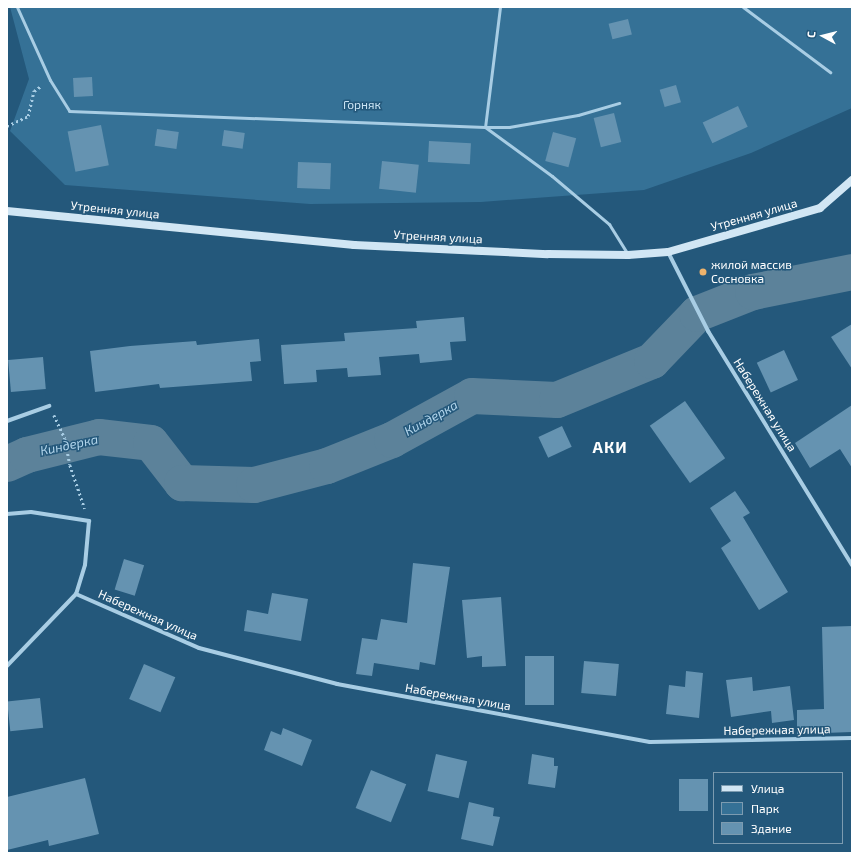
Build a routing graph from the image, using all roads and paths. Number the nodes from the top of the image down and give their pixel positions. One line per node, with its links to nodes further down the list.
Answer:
1 (16, 7): 5 (lane)
2 (500, 7): 8 (lane)
3 (743, 7): 4 (lane)
4 (830, 72)
5 (50, 80): 7 (path); 8 (lane)
6 (619, 103): 8 (lane)
7 (7, 126)
8 (485, 127): 12 (lane)
9 (852, 180): 11 (street, Утренняя улица)
10 (7, 211): 12 (street, Утренняя улица)
11 (668, 252): 12 (street, Утренняя улица); 17 (street, Набережная улица)
12 (628, 254)
13 (50, 406): 14 (street); 16 (path)
14 (7, 421)
15 (7, 514): 16 (street)
16 (89, 521): 18 (street)
17 (852, 566)
18 (76, 594): 19 (street); 20 (street, Набережная улица)
19 (7, 666)
20 (852, 738)

